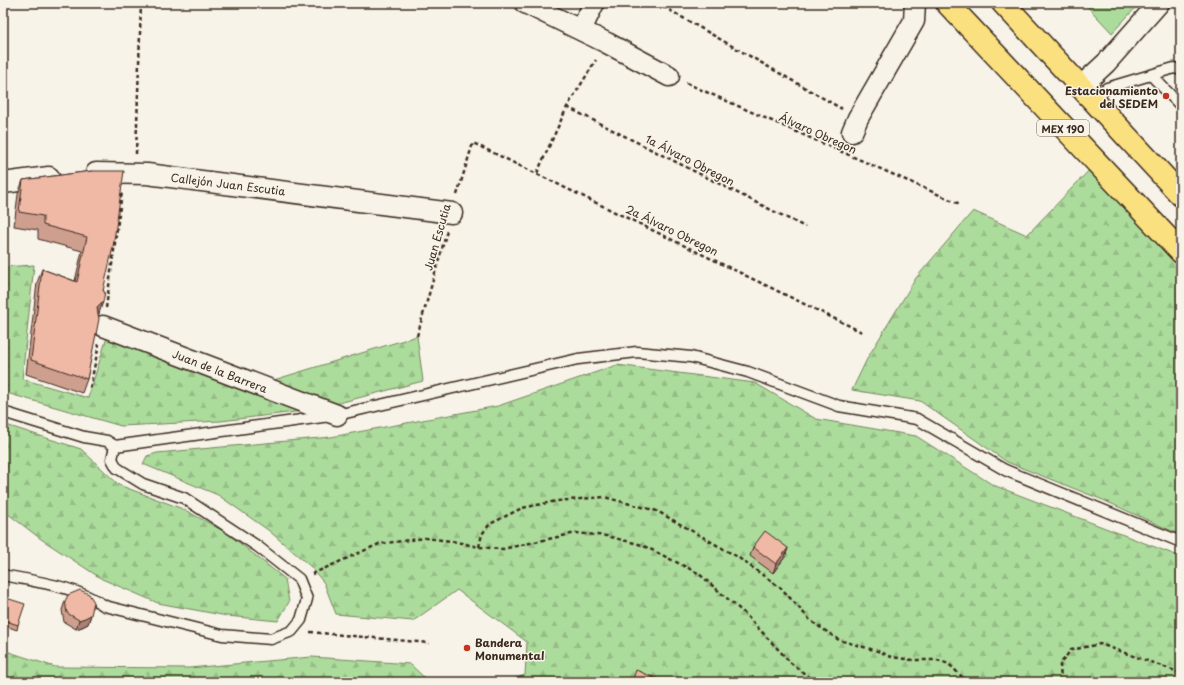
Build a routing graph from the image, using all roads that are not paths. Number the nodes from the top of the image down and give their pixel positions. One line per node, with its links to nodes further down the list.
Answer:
1 (525, 3): 7 (street)
2 (594, 3): 7 (street)
3 (915, 3): 13 (street)
4 (947, 3): 17 (main road, MEX 190)
5 (1003, 3): 11 (main road, MEX 190)
6 (1159, 3): 11 (street)
7 (581, 30): 10 (street)
8 (1181, 70): 9 (lane)
9 (1151, 75): 11 (lane); 12 (lane)
10 (669, 76)
11 (1086, 93): 15 (main road, MEX 190)
12 (1181, 106)
13 (855, 125)
14 (3, 183): 16 (street, Callejón Juan Escutia)
15 (1181, 195)
16 (452, 213)
17 (1181, 252)
18 (103, 326): 20 (street, Juan de la Barrera)
19 (3, 412): 21 (lane)
20 (337, 415): 21 (lane); 22 (lane)
21 (115, 446): 23 (lane)
22 (1181, 542)
23 (3, 575)

